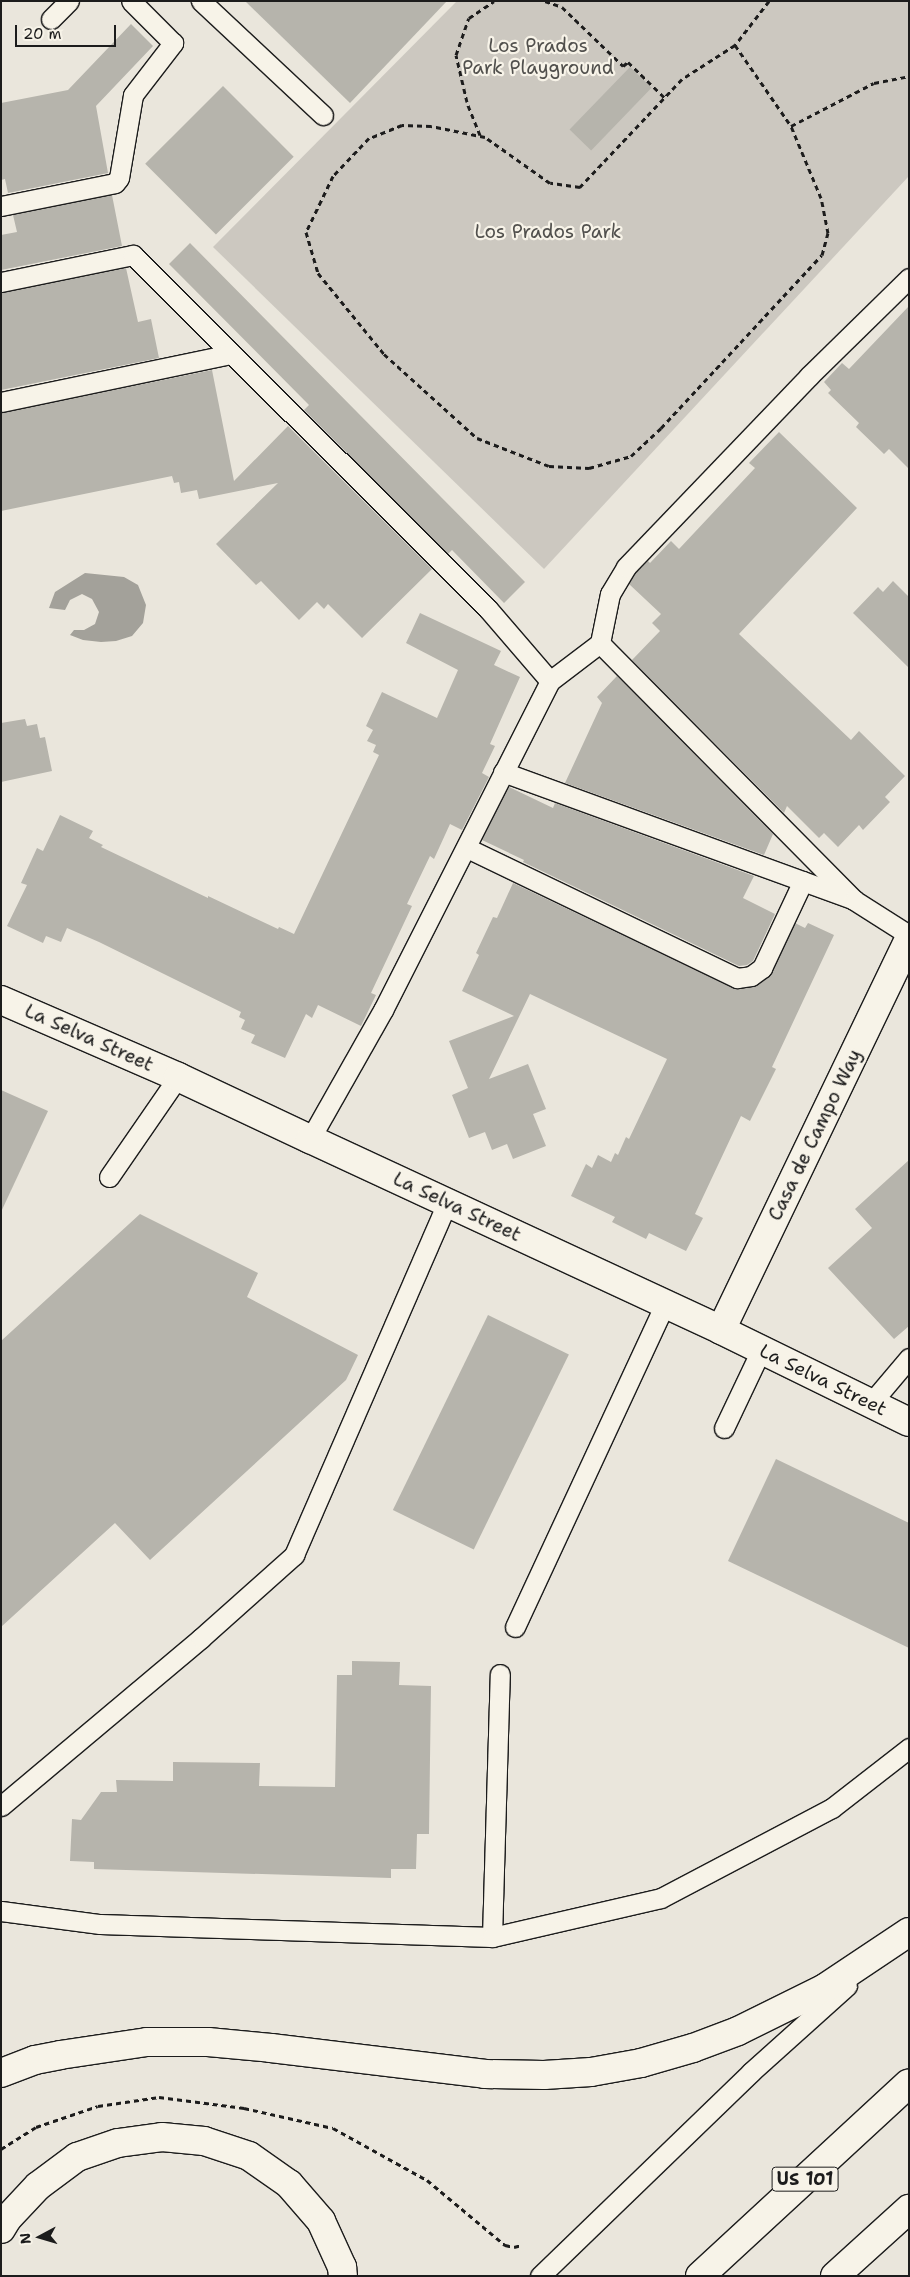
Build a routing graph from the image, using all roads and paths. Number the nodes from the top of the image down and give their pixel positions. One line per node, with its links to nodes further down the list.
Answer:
1 (69, 1): 7 (lane)
2 (131, 1): 14 (lane)
3 (201, 1): 11 (lane)
4 (494, 1): 13 (path)
5 (545, 1): 10 (path)
6 (769, 1): 8 (path)
7 (51, 19)
8 (735, 45): 10 (path); 12 (path)
9 (909, 76): 12 (path)
10 (665, 98): 13 (path)
11 (323, 115)
12 (791, 126): 13 (path)
13 (481, 136)
14 (1, 206)
15 (909, 278): 19 (lane)
16 (1, 282): 17 (lane)
17 (231, 354): 18 (lane); 20 (lane)
18 (1, 402)
19 (600, 643): 20 (lane); 24 (lane)
20 (550, 681): 21 (lane)
21 (503, 772): 22 (lane); 23 (lane)
22 (467, 848): 23 (lane); 29 (lane)
23 (803, 881): 24 (lane)
24 (854, 900): 25 (lane)
25 (909, 935)
26 (909, 939): 33 (main road, Casa de Campo Way)
27 (1, 1000): 28 (main road, La Selva Street)
28 (178, 1077): 29 (main road, La Selva Street); 30 (lane)
29 (310, 1139): 31 (main road, La Selva Street)
30 (109, 1177)
31 (447, 1203): 32 (main road, La Selva Street); 42 (lane)
32 (665, 1304): 33 (main road, La Selva Street); 39 (lane)
33 (721, 1330): 34 (main road, La Selva Street)
34 (761, 1350): 36 (main road, La Selva Street); 38 (lane)
35 (909, 1358): 36 (lane)
36 (871, 1403): 37 (main road, La Selva Street)
37 (909, 1422)
38 (724, 1428)
39 (515, 1627)
40 (500, 1674): 45 (lane)
41 (909, 1748): 45 (lane)
42 (1, 1806)
43 (1, 1911): 45 (lane)
44 (909, 1932): 46 (main road); 51 (lane)
45 (492, 1937)
46 (1, 2073)
47 (909, 2083): 52 (main road, US 101)
48 (909, 2209): 53 (main road)
49 (1, 2229): 50 (main road)
50 (343, 2276)
51 (540, 2276)
52 (700, 2276)
53 (835, 2276)

